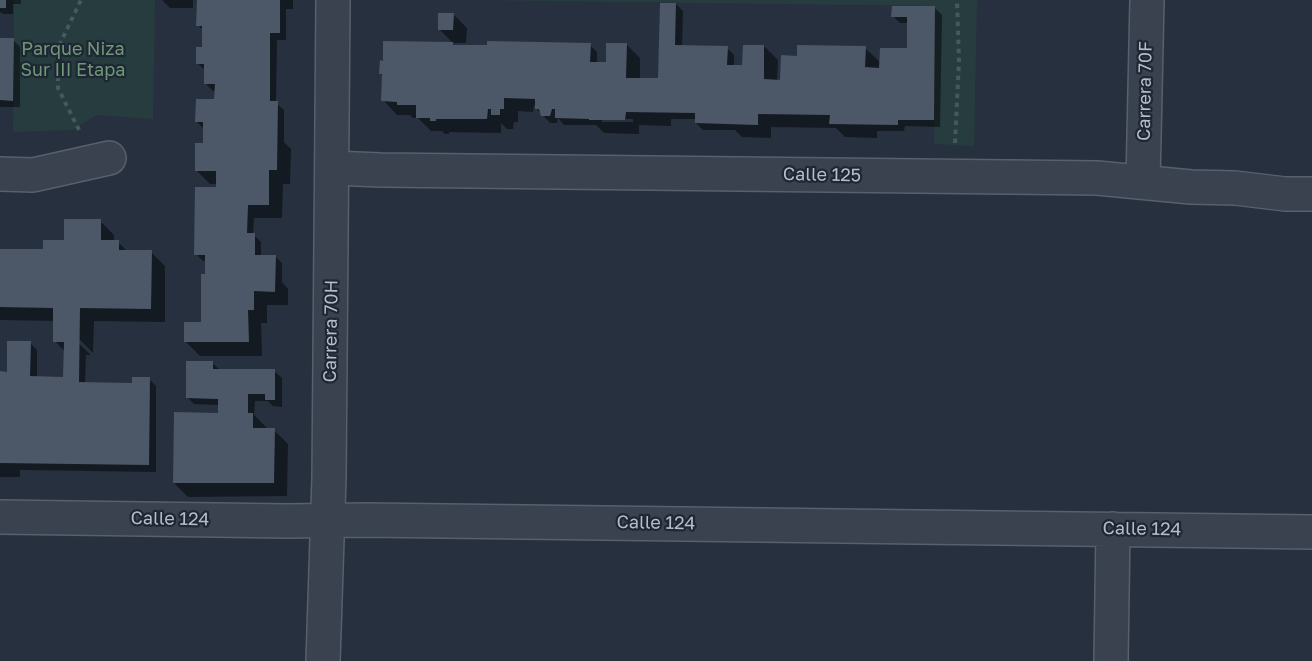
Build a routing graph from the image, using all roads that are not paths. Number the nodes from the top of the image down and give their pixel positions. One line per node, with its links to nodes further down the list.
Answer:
1 (333, 0): 4 (street, Carrera 70H)
2 (1147, 0): 6 (street, Carrera 70F)
3 (109, 159): 5 (street)
4 (332, 168): 6 (street, Calle 125); 9 (street, Carrera 70H)
5 (0, 174)
6 (1143, 183): 7 (street, Calle 125)
7 (1312, 194)
8 (0, 517): 9 (street, Calle 124)
9 (327, 520): 10 (street, Calle 124); 12 (street, Carrera 70H)
10 (1113, 529): 11 (street, Calle 124); 13 (street)
11 (1312, 532)
12 (323, 661)
13 (1111, 661)

